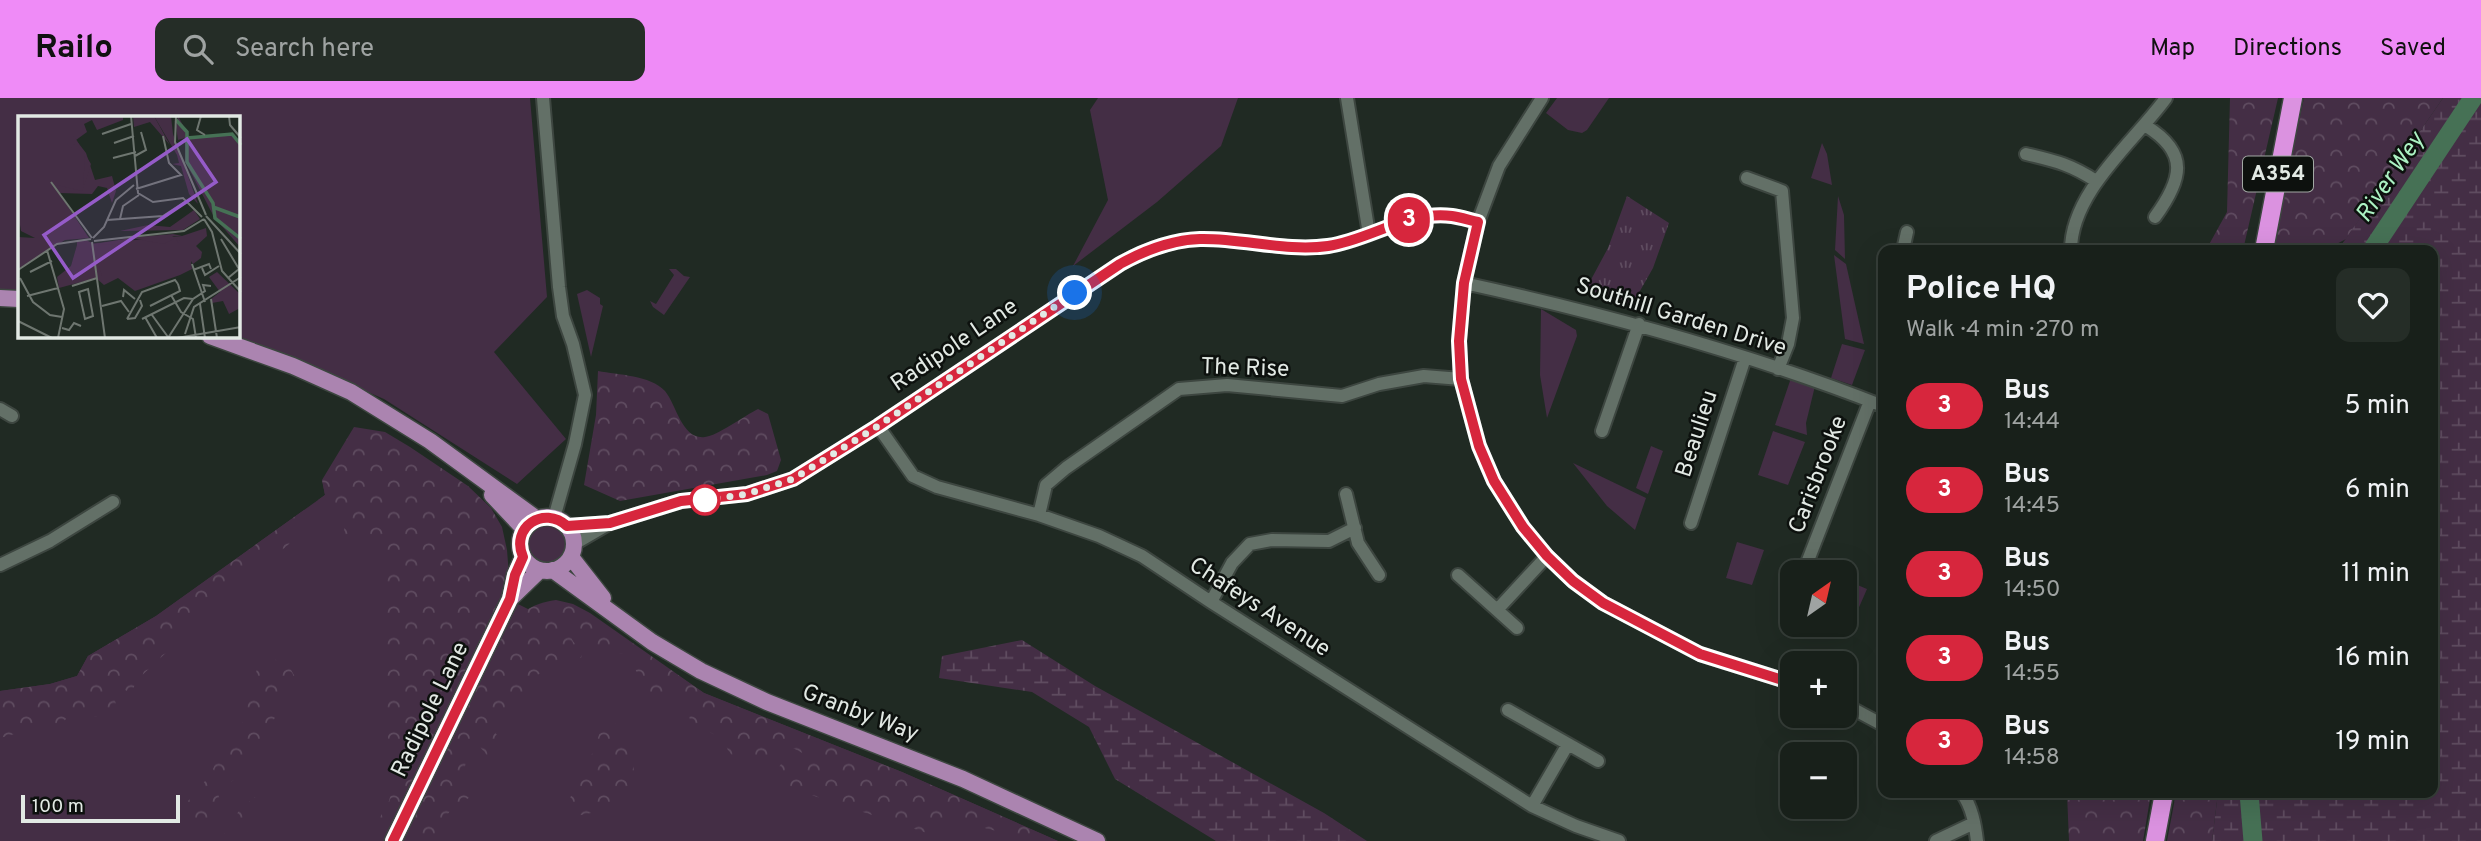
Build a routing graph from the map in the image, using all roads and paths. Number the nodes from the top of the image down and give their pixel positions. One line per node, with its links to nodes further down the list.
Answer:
1 (543, 98): 34 (street)
2 (1346, 98): 13 (street)
3 (1542, 98): 11 (street)
4 (2166, 98): 6 (street)
5 (2293, 98): 16 (highway, A354)
6 (2146, 126): 9 (street); 10 (street)
7 (2026, 153): 9 (street)
8 (1747, 178): 23 (street)
9 (2096, 181): 15 (street)
10 (2155, 217)
11 (1478, 222): 13 (street, Radipole Lane); 17 (street)
12 (1907, 232): 14 (street)
13 (1369, 234): 29 (street, Radipole Lane)
14 (1904, 245)
15 (2072, 245)
16 (2265, 245)
17 (1464, 283): 20 (street, Southill Garden Drive); 24 (street)
18 (0, 298): 19 (main road)
19 (18, 299)
20 (1639, 324): 22 (street, Southill Garden Drive); 30 (street)
21 (216, 338): 37 (main road)
22 (1745, 358): 23 (street, Southill Garden Drive); 36 (street, Beaulieu)
23 (1778, 369): 25 (street, Southill Garden Drive)
24 (1461, 379): 33 (street, The Rise); 40 (street)
25 (1870, 401): 26 (street, Southill Garden Drive); 42 (street, Carisbrooke)
26 (1878, 404)
27 (0, 409): 28 (street)
28 (12, 416)
29 (878, 426): 33 (street, Chafeys Avenue); 35 (street, Radipole Lane)
30 (1602, 431)
31 (1346, 494): 38 (street)
32 (113, 502): 43 (street)
33 (1039, 515): 48 (street, Chafeys Avenue)
34 (561, 522): 35 (street, Radipole Lane); 37 (main road); 39 (main road)
35 (610, 523): 39 (street, Radipole Lane)
36 (1691, 523)
37 (531, 524): 41 (main road)
38 (1354, 528): 45 (street); 48 (street)
39 (572, 551): 44 (main road); 50 (main road, Granby Way)
40 (1547, 556): 49 (street); 52 (street)
41 (523, 557): 44 (main road); 47 (main road, Radipole Lane)
42 (1809, 560)
43 (0, 565)
44 (547, 570): 47 (main road, Radipole Lane); 50 (main road, Granby Way)
45 (1378, 575)
46 (1458, 575): 49 (street)
47 (510, 599): 62 (main road, Radipole Lane)
48 (1211, 602): 60 (street, Chafeys Avenue)
49 (1497, 610): 51 (street)
50 (615, 613): 63 (main road, Granby Way)
51 (1517, 628)
52 (1780, 679)
53 (1508, 710): 56 (street)
54 (1857, 711): 55 (street)
55 (1878, 722)
56 (1568, 744): 57 (street); 60 (street)
57 (1598, 761)
58 (1965, 798): 61 (street)
59 (2163, 798): 67 (highway)
60 (1532, 806): 64 (street, Chafeys Avenue)
61 (1975, 823): 65 (street); 66 (street)
62 (393, 841)
63 (1097, 841)
64 (1619, 841)
65 (1936, 841)
66 (1977, 841)
67 (2155, 841)

